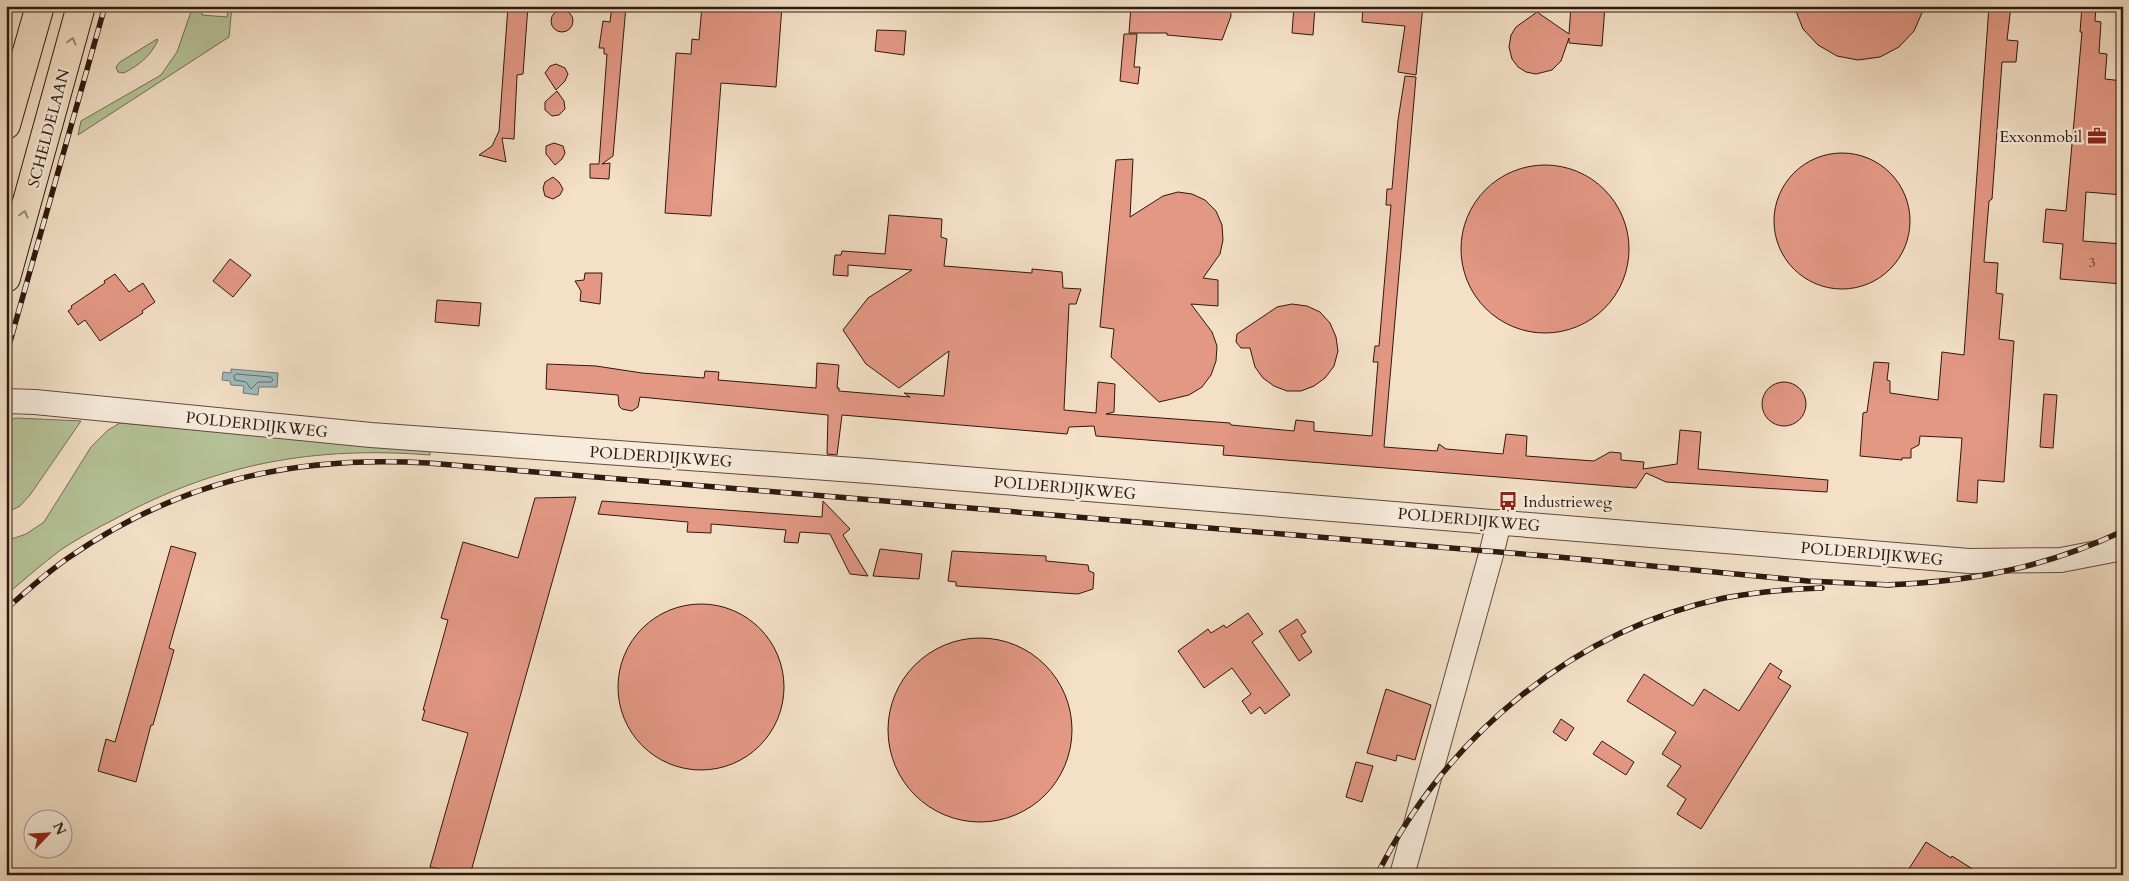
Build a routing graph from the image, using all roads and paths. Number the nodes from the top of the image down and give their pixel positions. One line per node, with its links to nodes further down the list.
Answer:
1 (40, 6): 3 (main road)
2 (81, 6): 4 (main road, SCHELDELAAN, one-way to 2)
3 (16, 85): 4 (main road); 5 (main road)
4 (56, 97): 6 (main road, SCHELDELAAN, one-way to 4)
5 (6, 125)
6 (6, 278)
7 (6, 401): 8 (street, POLDERDIJKWEG)
8 (1499, 522): 9 (street, POLDERDIJKWEG); 10 (street)
9 (2123, 548)
10 (1402, 875)

